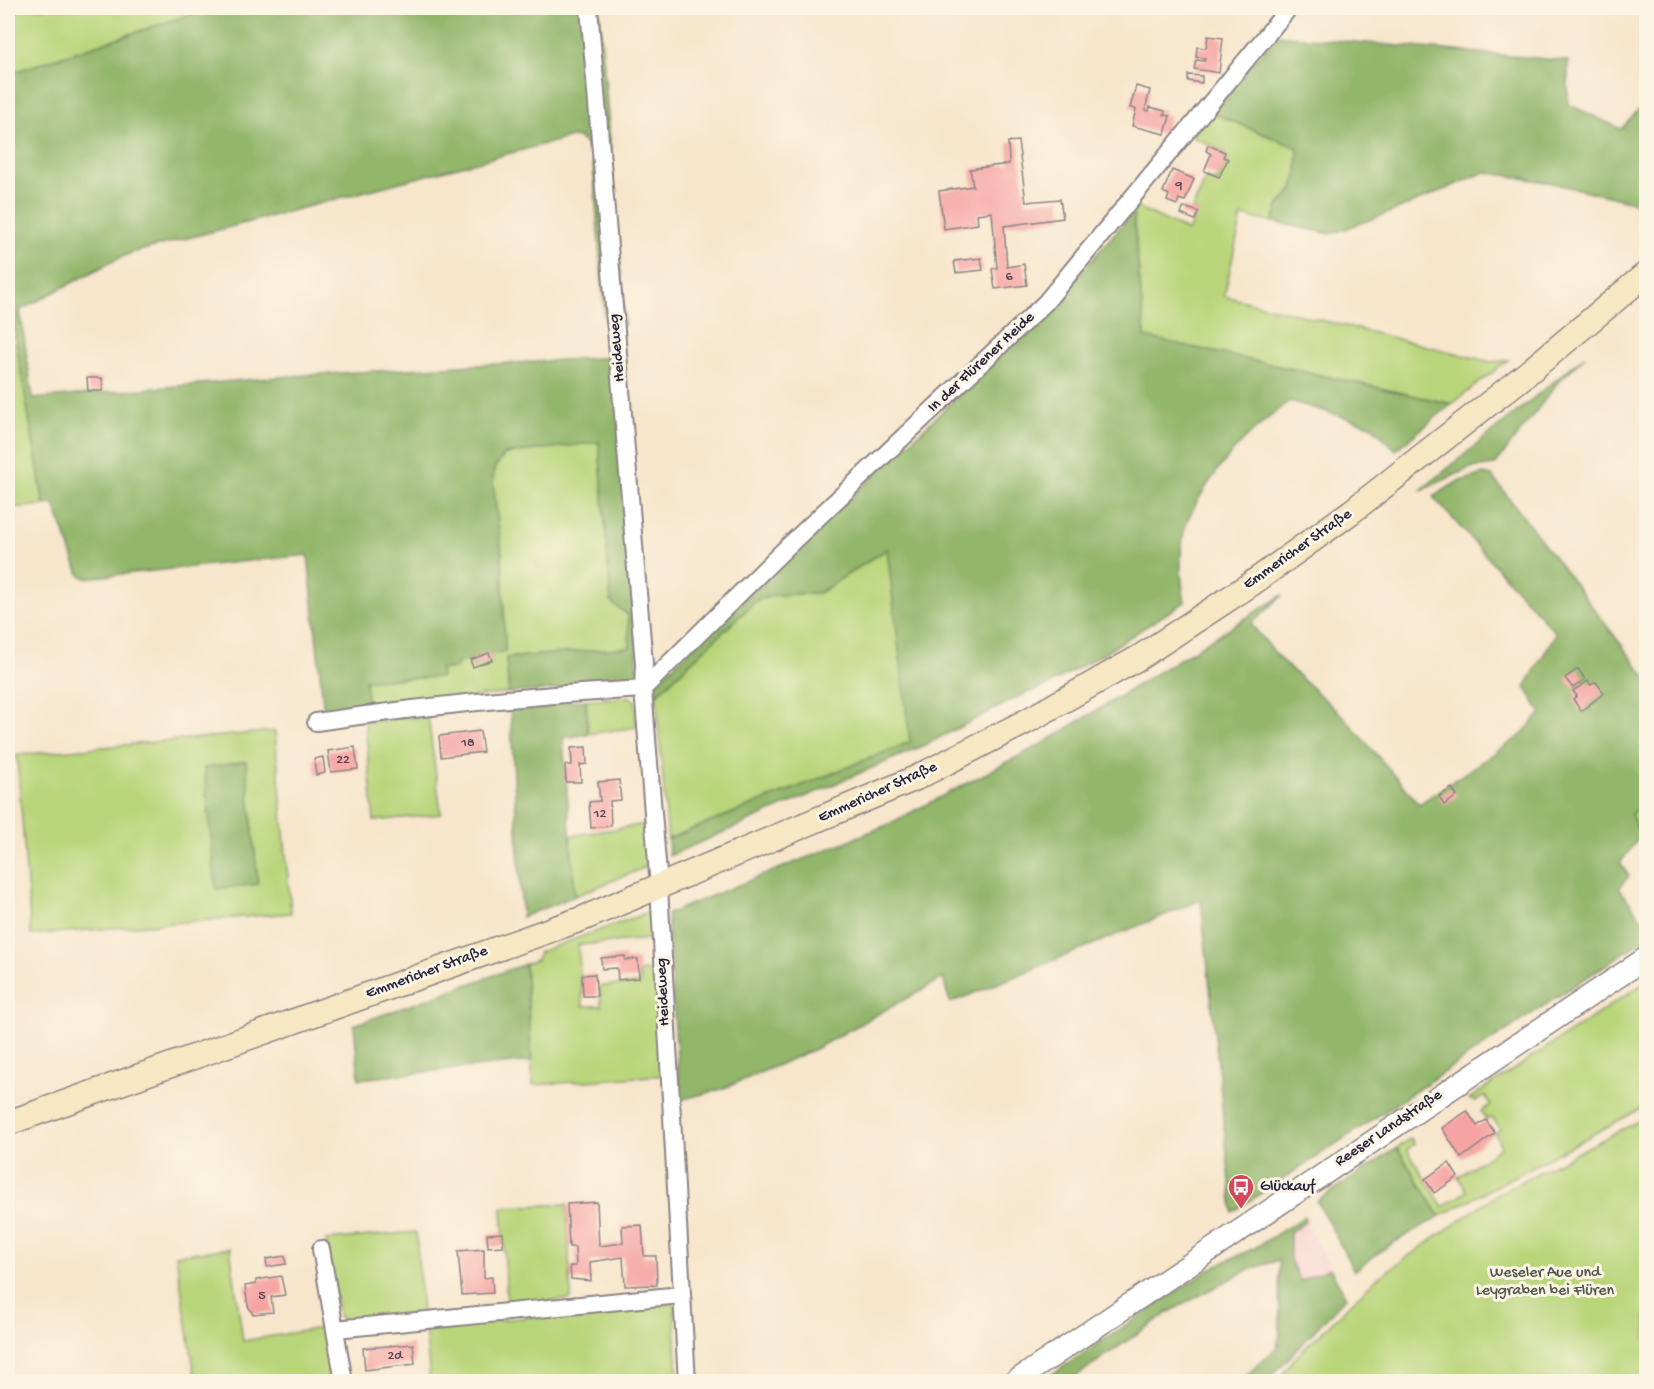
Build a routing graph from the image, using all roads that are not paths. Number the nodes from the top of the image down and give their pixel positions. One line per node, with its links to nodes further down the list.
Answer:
1 (589, 8): 4 (street, Heideweg)
2 (1289, 8): 4 (street, In der Flürener Heide)
3 (1647, 274): 6 (main road, Emmericher Straße)
4 (643, 689): 5 (street); 6 (street, Heideweg)
5 (316, 722)
6 (659, 887): 8 (main road, Emmericher Straße); 10 (street, Heideweg)
7 (1647, 958): 14 (street, Reeser Landstraße)
8 (8, 1123)
9 (321, 1249): 11 (street)
10 (681, 1295): 11 (street); 13 (street, Heideweg)
11 (336, 1329): 12 (street)
12 (344, 1382)
13 (687, 1382)
14 (1014, 1382)

